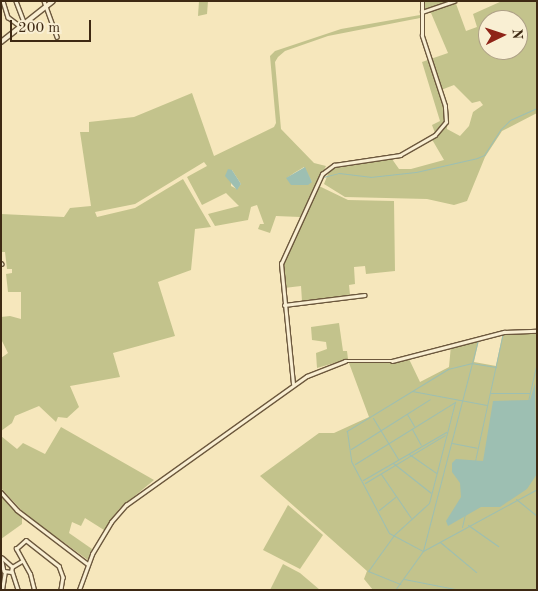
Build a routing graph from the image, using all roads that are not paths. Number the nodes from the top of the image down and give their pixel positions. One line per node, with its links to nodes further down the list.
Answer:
1 (3, 1): 8 (street)
2 (16, 1): 8 (street)
3 (53, 1): 6 (main road)
4 (422, 1): 7 (street)
5 (454, 1): 7 (street)
6 (44, 3): 8 (main road); 9 (street)
7 (422, 12): 12 (street)
8 (22, 24): 10 (main road)
9 (57, 36)
10 (1, 42)
11 (364, 295): 12 (street)
12 (284, 305): 14 (street)
13 (537, 331): 14 (street)
14 (293, 384): 18 (street)
15 (1, 492): 18 (street)
16 (2, 557): 19 (street)
17 (22, 561): 19 (street); 25 (street); 26 (street)
18 (88, 564): 27 (street)
19 (8, 566): 20 (street); 21 (street)
20 (12, 571): 21 (street); 22 (street)
21 (4, 574): 22 (street); 23 (street)
22 (16, 582): 24 (street)
23 (2, 590)
24 (18, 590)
25 (34, 590)
26 (61, 590)
27 (79, 590)

